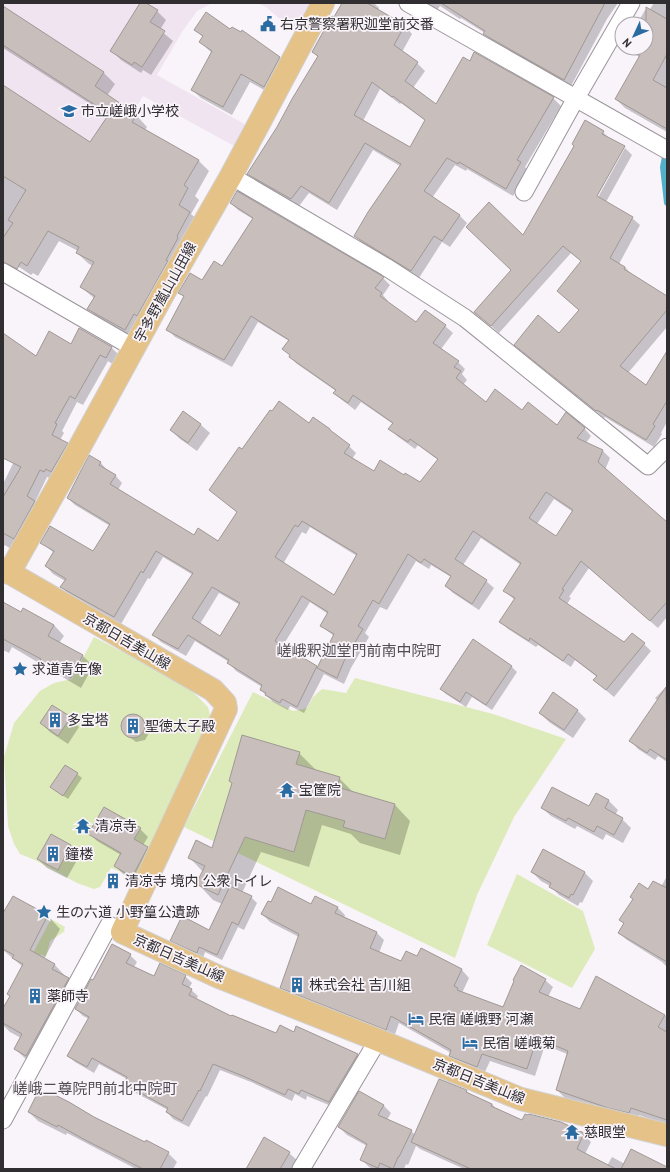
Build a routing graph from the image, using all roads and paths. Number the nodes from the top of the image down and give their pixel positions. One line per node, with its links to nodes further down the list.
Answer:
1 (323, 3): 6 (main road, 宇多野嵐山山田線)
2 (408, 3): 4 (street)
3 (631, 3): 4 (street)
4 (576, 98): 5 (street); 7 (street)
5 (667, 150)
6 (231, 176): 9 (main road, 宇多野嵐山山田線); 10 (street)
7 (524, 192)
8 (3, 272): 9 (street)
9 (134, 348): 11 (main road, 宇多野嵐山山田線)
10 (667, 447)
11 (6, 571): 12 (main road, 京都日吉美山線)
12 (122, 932): 13 (main road, 京都日吉美山線); 14 (street)
13 (378, 1040): 15 (main road, 京都日吉美山線); 16 (street)
14 (3, 1120)
15 (667, 1135)
16 (301, 1169)

